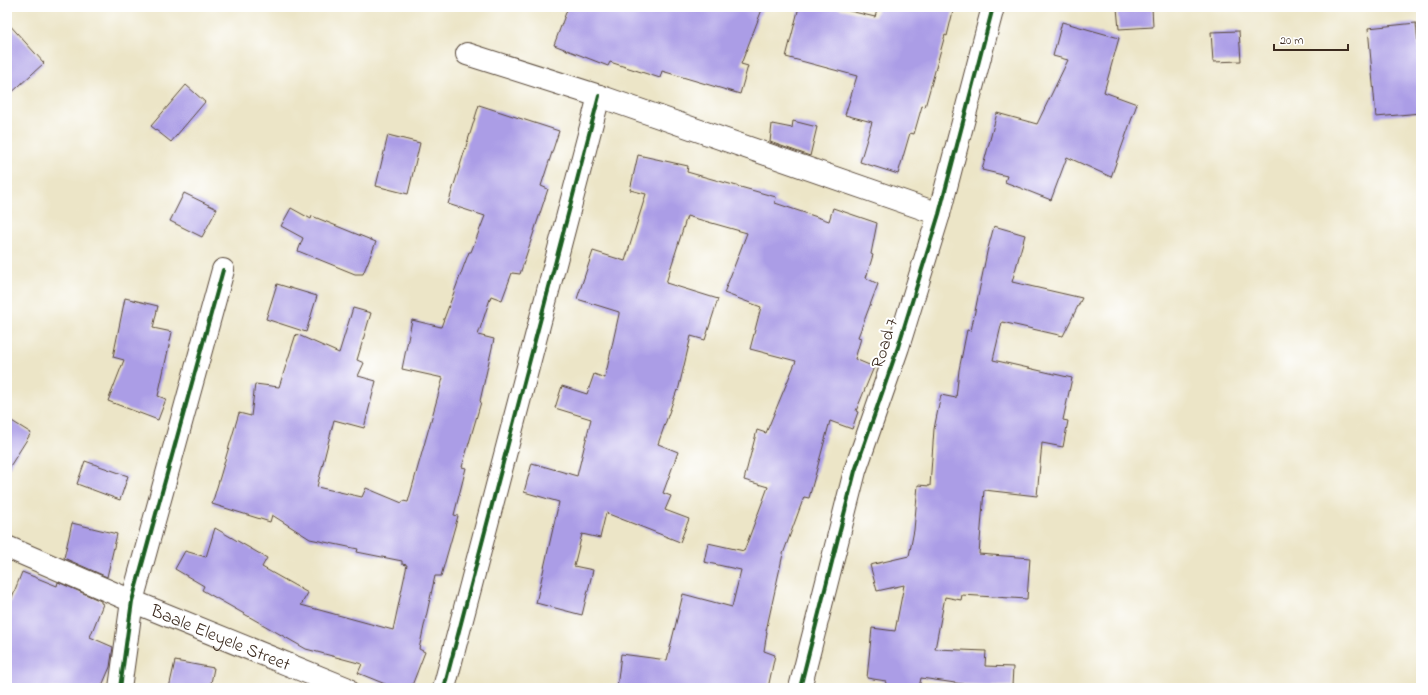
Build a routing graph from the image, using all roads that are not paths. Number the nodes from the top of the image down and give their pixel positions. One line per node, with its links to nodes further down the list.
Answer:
1 (993, 7): 4 (street, Road 7)
2 (467, 54): 3 (street)
3 (599, 96): 4 (street); 10 (street)
4 (939, 214): 11 (street, Road 7)
5 (223, 270): 7 (street)
6 (7, 547): 7 (street, Baale Eleyele Street)
7 (132, 601): 8 (street); 9 (street, Baale Eleyele Street)
8 (120, 688)
9 (346, 688)
10 (444, 688)
11 (800, 688)

